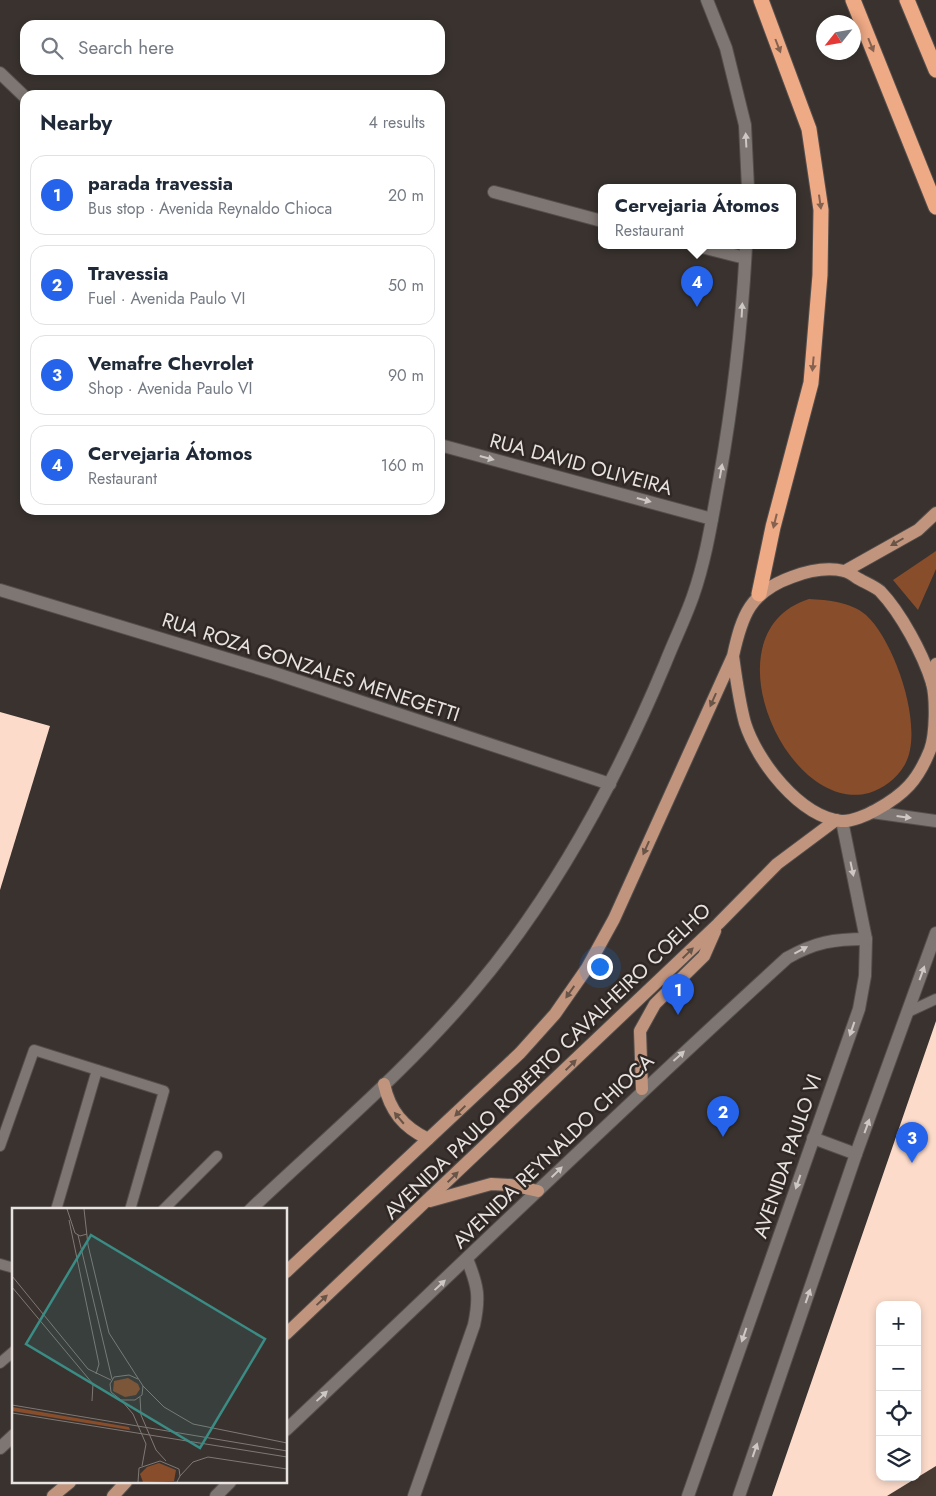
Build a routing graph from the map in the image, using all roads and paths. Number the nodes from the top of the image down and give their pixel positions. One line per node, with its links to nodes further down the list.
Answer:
1 (707, 0): 8 (street, one-way to 1)
2 (760, 0): 19 (highway, one-way to 19)
3 (853, 0): 10 (highway, one-way to 10)
4 (907, 0): 5 (highway)
5 (936, 70)
6 (0, 74): 7 (street)
7 (20, 92)
8 (748, 184)
9 (494, 192): 11 (street)
10 (936, 207)
11 (598, 220)
12 (722, 249): 13 (street)
13 (745, 252): 16 (street, one-way to 13)
14 (445, 447): 16 (street, RUA DAVID OLIVEIRA, one-way to 16)
15 (936, 513): 17 (main road, one-way to 17)
16 (712, 519): 24 (street)
17 (845, 571): 19 (main road); 22 (main road)
18 (0, 590): 24 (street, RUA ROZA GONZALES MENEGETTI)
19 (759, 594): 20 (main road)
20 (733, 656): 26 (main road); 37 (main road, AVENIDA PAULO ROBERTO CAVALHEIRO COELHO, one-way to 37)
21 (936, 664): 22 (main road)
22 (932, 683): 23 (main road, AVENIDA PAULO ROBERTO CAVALHEIRO COELHO)
23 (936, 707): 25 (main road, AVENIDA PAULO ROBERTO CAVALHEIRO COELHO)
24 (610, 784): 34 (street)
25 (872, 812): 26 (main road, AVENIDA PAULO ROBERTO CAVALHEIRO COELHO); 27 (street, one-way to 27)
26 (839, 821): 28 (main road, AVENIDA PAULO ROBERTO CAVALHEIRO COELHO); 30 (street, AVENIDA PAULO VI, one-way to 30)
27 (936, 821)
28 (718, 924): 35 (main road); 42 (main road, AVENIDA PAULO ROBERTO CAVALHEIRO COELHO, one-way to 28)
29 (935, 938): 32 (street, one-way to 29)
30 (866, 939): 35 (street, AVENIDA REYNALDO CHIOCA, one-way to 30); 36 (street, AVENIDA PAULO VI, one-way to 36)
31 (936, 999): 32 (lane)
32 (908, 1012): 39 (street, one-way to 32)
33 (97, 1070): 38 (lane); 43 (lane); 44 (lane)
34 (384, 1084): 37 (main road, one-way to 34); 46 (street)
35 (642, 1089): 41 (street, AVENIDA REYNALDO CHIOCA, one-way to 35)
36 (813, 1138): 39 (street); 62 (street, AVENIDA PAULO VI, one-way to 62)
37 (428, 1139): 48 (main road, AVENIDA PAULO ROBERTO CAVALHEIRO COELHO)
38 (0, 1146)
39 (856, 1154): 63 (street, one-way to 39)
40 (217, 1156): 45 (lane)
41 (538, 1191): 42 (main road); 47 (street, AVENIDA REYNALDO CHIOCA)
42 (428, 1202): 49 (main road, AVENIDA PAULO ROBERTO CAVALHEIRO COELHO, one-way to 42)
43 (57, 1208)
44 (131, 1208)
45 (164, 1208)
46 (252, 1208)
47 (467, 1259): 52 (street, AVENIDA REYNALDO CHIOCA, one-way to 47); 61 (street)
48 (288, 1270)
49 (288, 1332)
50 (12, 1353): 51 (lane)
51 (0, 1364)
52 (288, 1428)
53 (12, 1437): 54 (street)
54 (0, 1448)
55 (68, 1484): 58 (main road)
56 (124, 1484): 59 (main road)
57 (228, 1484): 60 (street)
58 (53, 1496)
59 (113, 1496)
60 (216, 1496)
61 (414, 1496)
62 (688, 1496)
63 (739, 1496)

